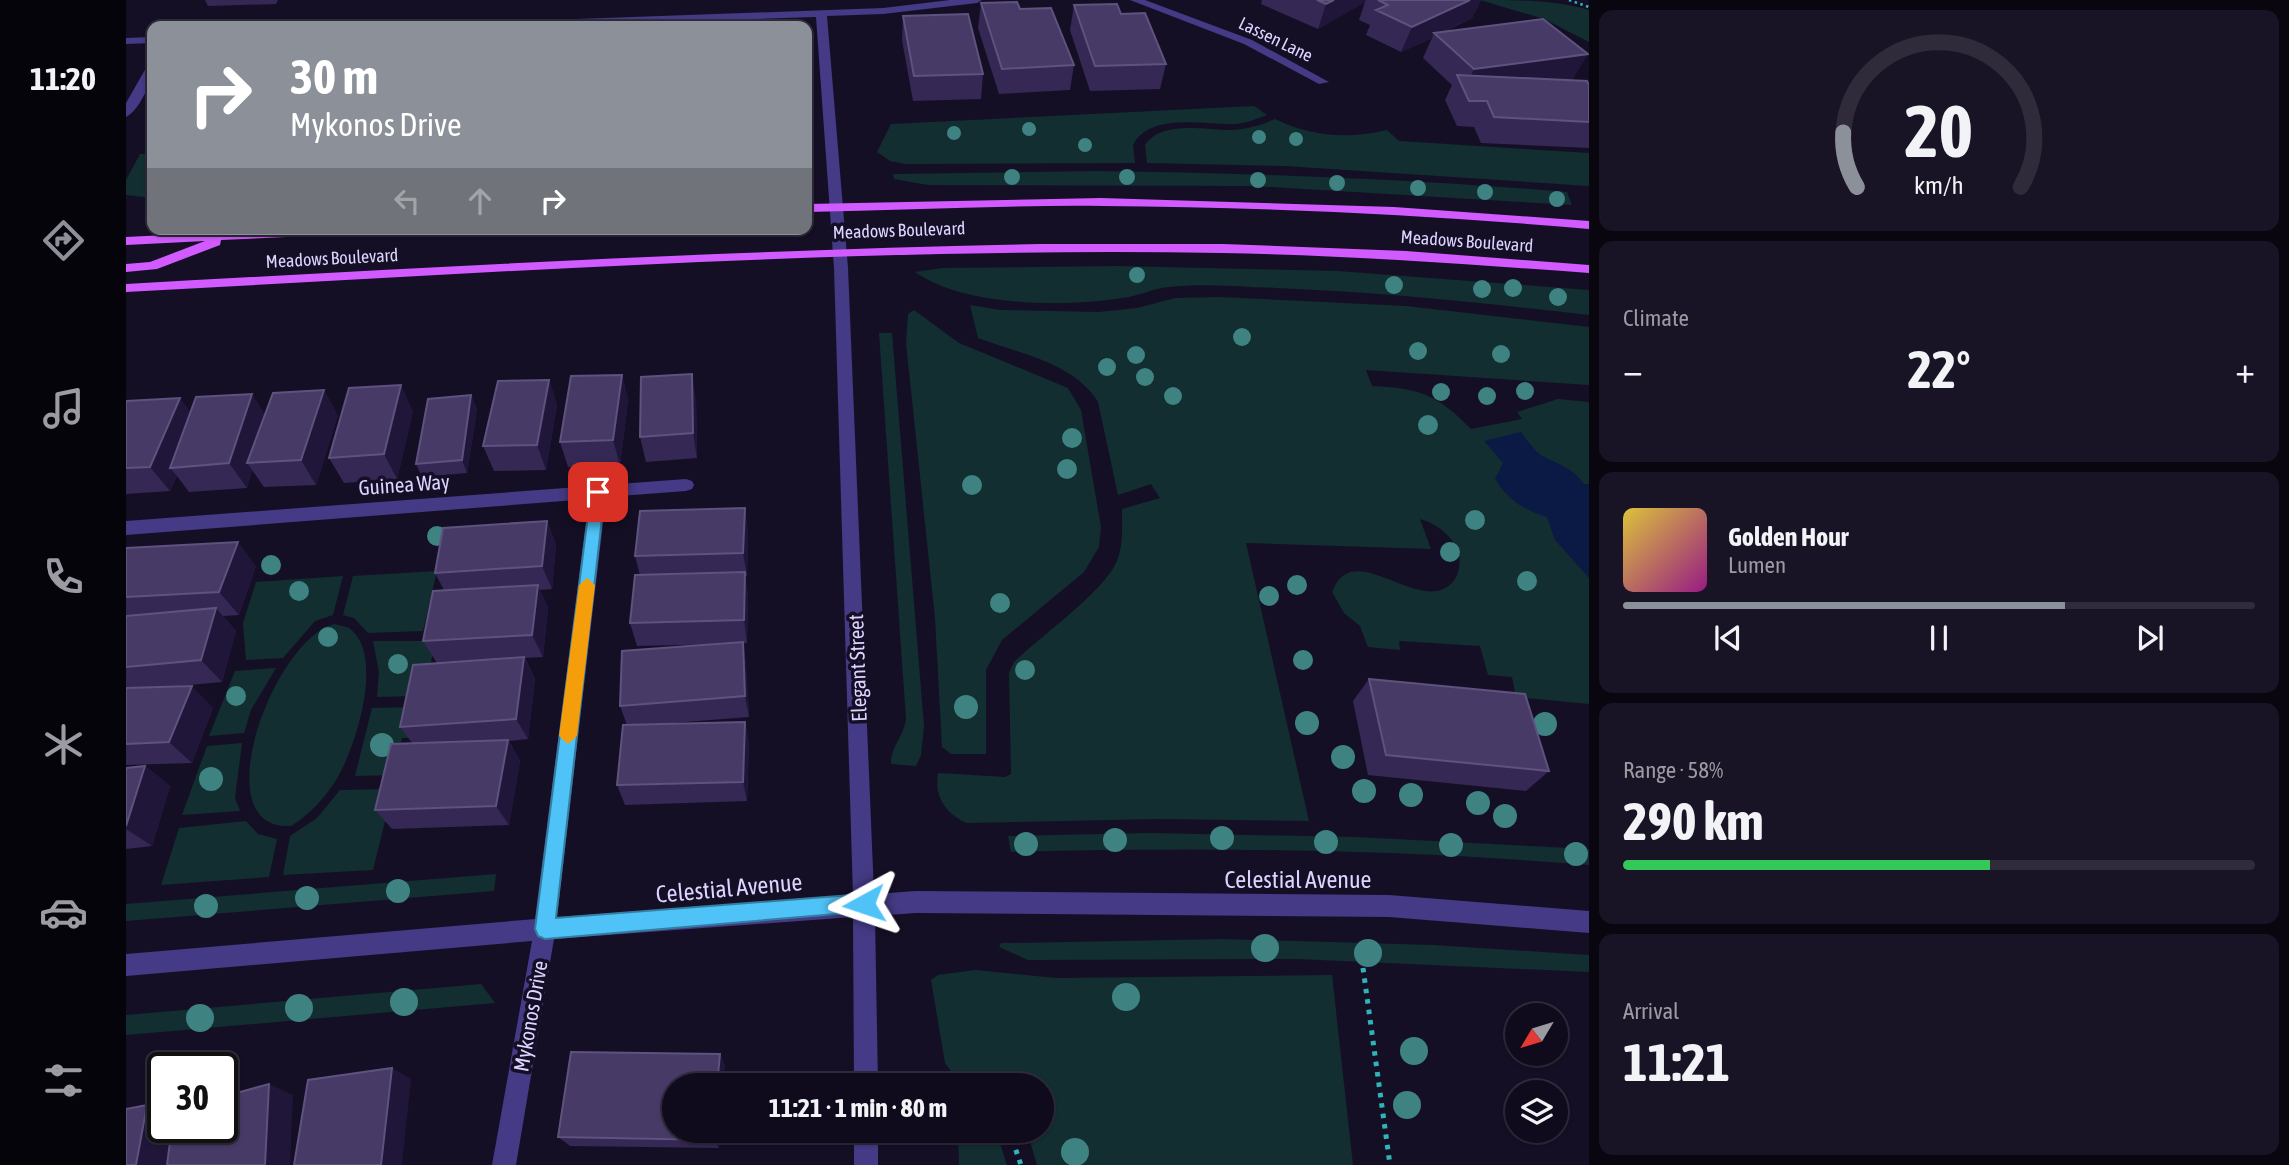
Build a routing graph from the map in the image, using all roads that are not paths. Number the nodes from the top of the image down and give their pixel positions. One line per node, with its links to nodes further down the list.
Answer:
1 (977, 0): 3 (street)
2 (1135, 0): 8 (street, Lassen Lane)
3 (821, 12): 4 (street); 10 (street, Elegant Street)
4 (595, 21)
5 (147, 40): 6 (street)
6 (126, 41)
7 (147, 77): 9 (street)
8 (1323, 82)
9 (126, 113)
10 (836, 206): 11 (main road, Meadows Boulevard); 12 (main road, Meadows Boulevard); 16 (street, Elegant Street)
11 (812, 208)
12 (1589, 225)
13 (251, 235): 14 (main road, Meadows Boulevard)
14 (231, 236): 15 (main road, Meadows Boulevard); 17 (main road)
15 (126, 241)
16 (839, 251): 18 (main road, Meadows Boulevard); 19 (main road, Meadows Boulevard); 23 (street, Elegant Street)
17 (126, 268)
18 (1589, 270)
19 (126, 288)
20 (686, 485): 21 (street, Guinea Way)
21 (598, 492): 22 (street, Guinea Way); 25 (street, Mykonos Drive)
22 (126, 528)
23 (864, 904): 24 (street, Celestial Avenue); 25 (street, Celestial Avenue); 27 (street, Elegant Street)
24 (1589, 922)
25 (545, 929): 26 (street, Celestial Avenue); 29 (street, Mykonos Drive)
26 (126, 965)
27 (866, 1073)
28 (866, 1143): 30 (street)
29 (504, 1165)
30 (866, 1165)

